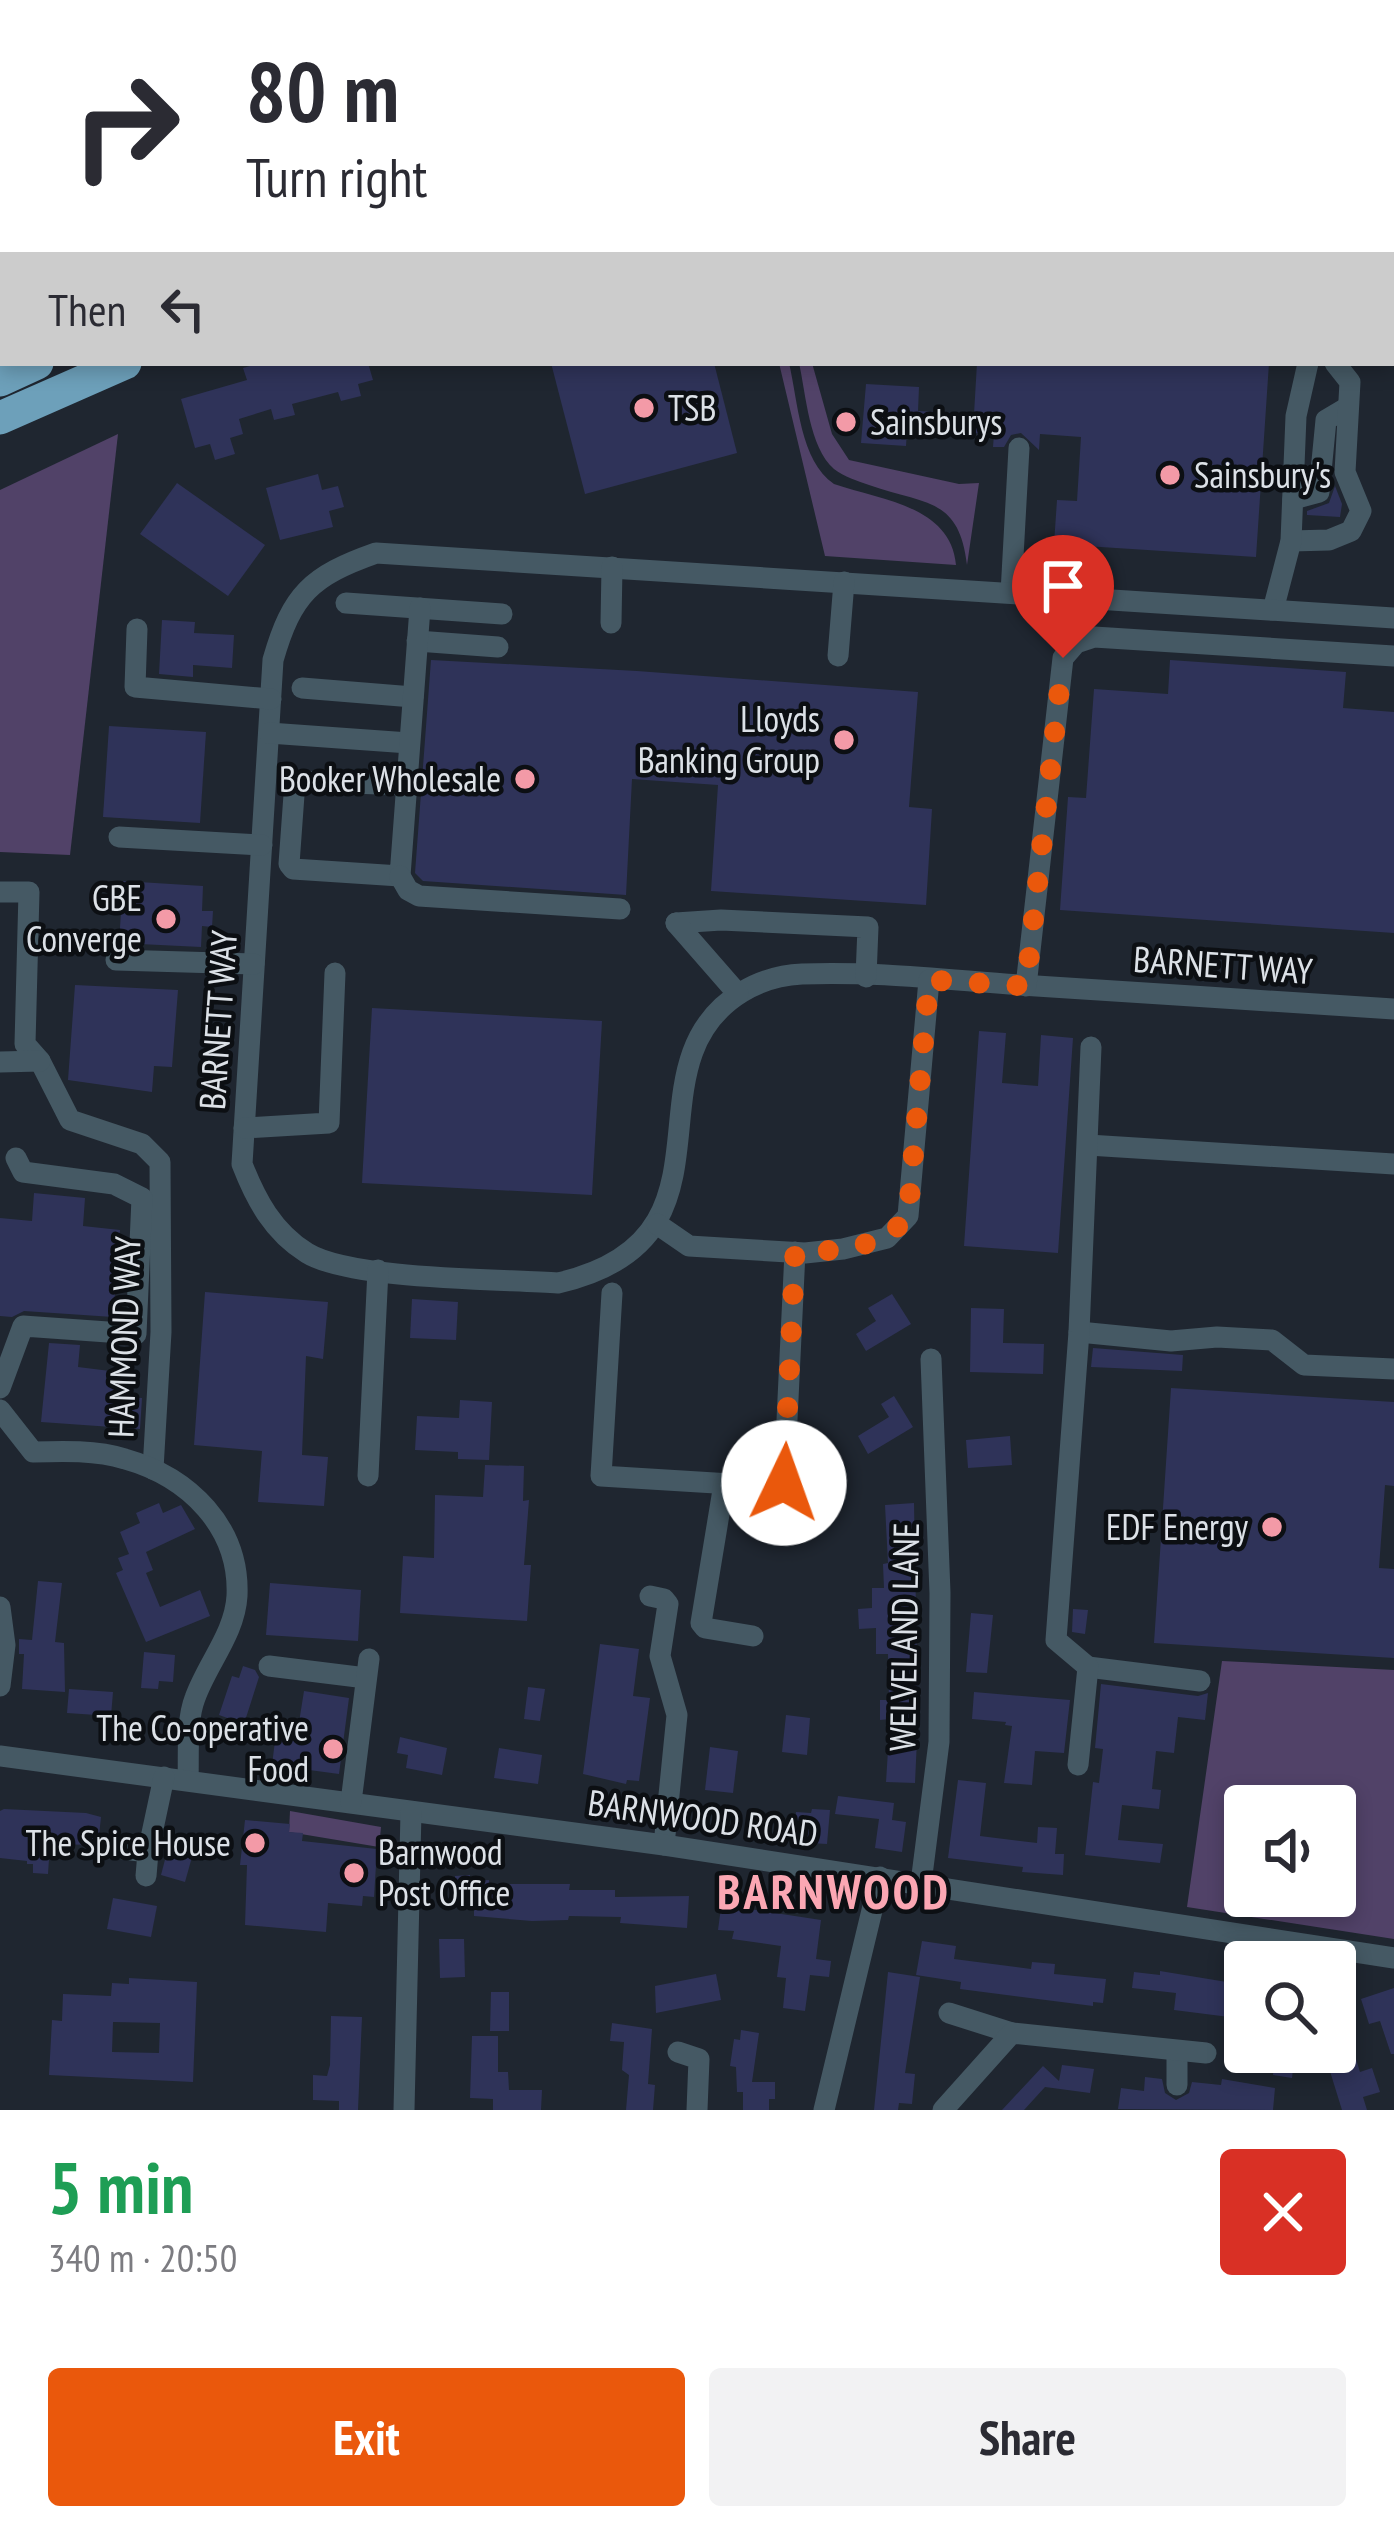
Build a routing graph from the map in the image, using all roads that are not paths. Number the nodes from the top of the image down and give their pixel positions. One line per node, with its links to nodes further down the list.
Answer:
1 (30, 366): 5 (highway)
2 (117, 366): 7 (highway)
3 (1307, 366): 9 (street)
4 (1337, 366): 6 (street)
5 (0, 380)
6 (1348, 407): 9 (street); 10 (street)
7 (0, 418)
8 (1019, 448): 13 (street)
9 (1293, 499): 10 (street)
10 (1291, 541): 16 (street)
11 (612, 568): 12 (street, BARNETT WAY); 19 (street); 27 (street, BARNETT WAY)
12 (844, 582): 13 (street, BARNETT WAY); 23 (street)
13 (1011, 593): 16 (street, BARNETT WAY)
14 (346, 603): 15 (street)
15 (420, 608): 17 (street); 21 (street)
16 (1274, 610): 18 (street, BARNETT WAY)
17 (502, 614)
18 (1394, 618)
19 (611, 623)
20 (137, 628): 27 (street)
21 (417, 641): 22 (street); 26 (street)
22 (498, 646)
23 (838, 656)
24 (1394, 656): 41 (street)
25 (302, 688): 26 (street)
26 (413, 697): 29 (street)
27 (271, 699): 28 (street, BARNETT WAY)
28 (269, 733): 29 (street); 32 (street, BARNETT WAY)
29 (409, 742): 30 (street)
30 (406, 785): 33 (street); 33 (street)
31 (119, 837): 32 (street)
32 (262, 845): 37 (street, BARNETT WAY)
33 (400, 876): 35 (street)
34 (0, 892): 45 (street)
35 (620, 909)
36 (116, 960): 37 (street)
37 (254, 964): 47 (street, BARNETT WAY)
38 (335, 974): 47 (street)
39 (866, 977): 40 (street, BARNETT WAY); 42 (street, BARNETT WAY); 42 (street)
40 (929, 980): 41 (street, BARNETT WAY); 52 (street)
41 (1026, 986): 43 (street, BARNETT WAY)
42 (738, 994): 51 (street, BARNETT WAY)
43 (1394, 1009)
44 (1091, 1047): 48 (street)
45 (40, 1061): 46 (street); 60 (street, HAMMOND WAY)
46 (0, 1062)
47 (244, 1128): 53 (street, BARNETT WAY)
48 (1088, 1145): 50 (street); 55 (street)
49 (16, 1158): 58 (street)
50 (1394, 1164)
51 (657, 1224): 52 (street); 53 (street, BARNETT WAY)
52 (795, 1252): 62 (street)
53 (378, 1270): 61 (street)
54 (611, 1293): 62 (street)
55 (1079, 1332): 57 (street); 67 (street)
56 (922, 1366): 81 (street, WELVELAND LANE)
57 (1394, 1369)
58 (0, 1388)
59 (0, 1410): 60 (street)
60 (153, 1469): 73 (street, HAMMOND WAY)
61 (368, 1476)
62 (724, 1484): 65 (street)
63 (650, 1596): 76 (street)
64 (0, 1607): 69 (street)
65 (753, 1636)
66 (269, 1666): 74 (street)
67 (1088, 1667): 68 (street); 71 (street)
68 (1200, 1682)
69 (0, 1686)
70 (0, 1756): 72 (street, BARNWOOD ROAD)
71 (1078, 1765)
72 (164, 1777): 73 (street, BARNWOOD ROAD); 78 (street)
73 (188, 1780): 74 (street, BARNWOOD ROAD)
74 (350, 1802): 75 (street, BARNWOOD ROAD)
75 (411, 1812): 76 (street, BARNWOOD ROAD); 89 (street)
76 (664, 1845): 80 (street, BARNWOOD ROAD)
77 (123, 1849): 78 (street)
78 (148, 1852): 79 (street)
79 (146, 1876)
80 (880, 1876): 81 (street, BARNWOOD ROAD); 91 (street)
81 (921, 1883): 82 (street, BARNWOOD ROAD)
82 (1394, 1958)
83 (949, 2013): 84 (street)
84 (1012, 2033): 86 (street); 92 (street)
85 (678, 2051): 90 (street)
86 (1177, 2052): 87 (street); 88 (street)
87 (1206, 2053)
88 (1177, 2085)
89 (404, 2110)
90 (698, 2110)
91 (824, 2110)
92 (943, 2110)

